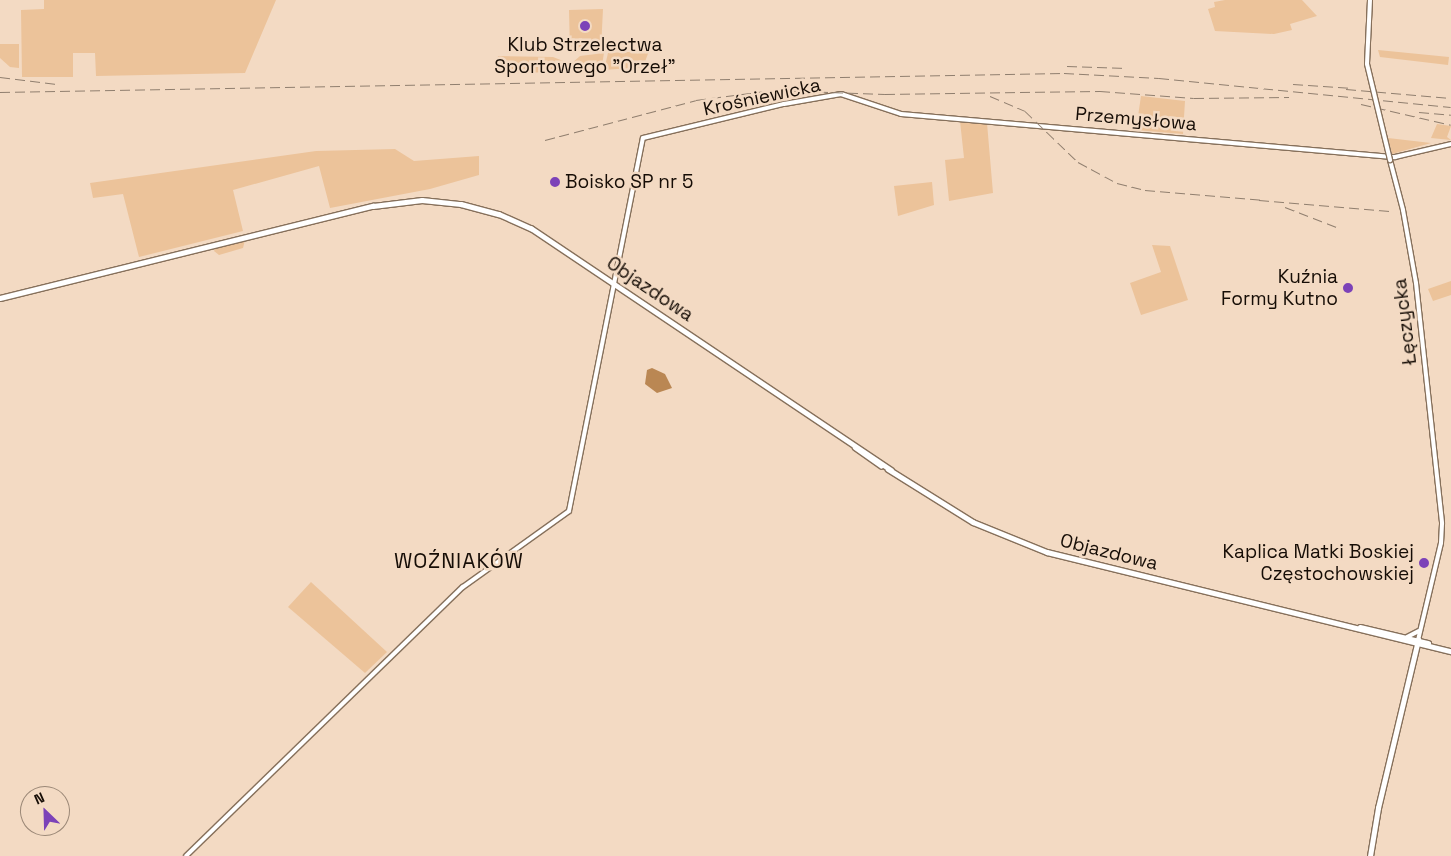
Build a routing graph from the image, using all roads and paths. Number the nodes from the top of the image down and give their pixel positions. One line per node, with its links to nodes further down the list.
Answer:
1 (1370, 0): 7 (street, Łęczycka, bridge)
2 (885, 111): 3 (street, Przemysłowa); 4 (street, Krośniewicka)
3 (1451, 144)
4 (615, 283): 5 (main road, Objazdowa); 6 (main road, Objazdowa); 11 (street)
5 (0, 298)
6 (1337, 622): 8 (main road, Objazdowa); 9 (main road, Objazdowa)
7 (1421, 629): 8 (street); 9 (street, Łęczycka)
8 (1408, 637): 9 (main road, Objazdowa)
9 (1418, 642): 10 (main road, Objazdowa); 12 (main road)
10 (1451, 650)
11 (186, 856)
12 (1370, 856)

